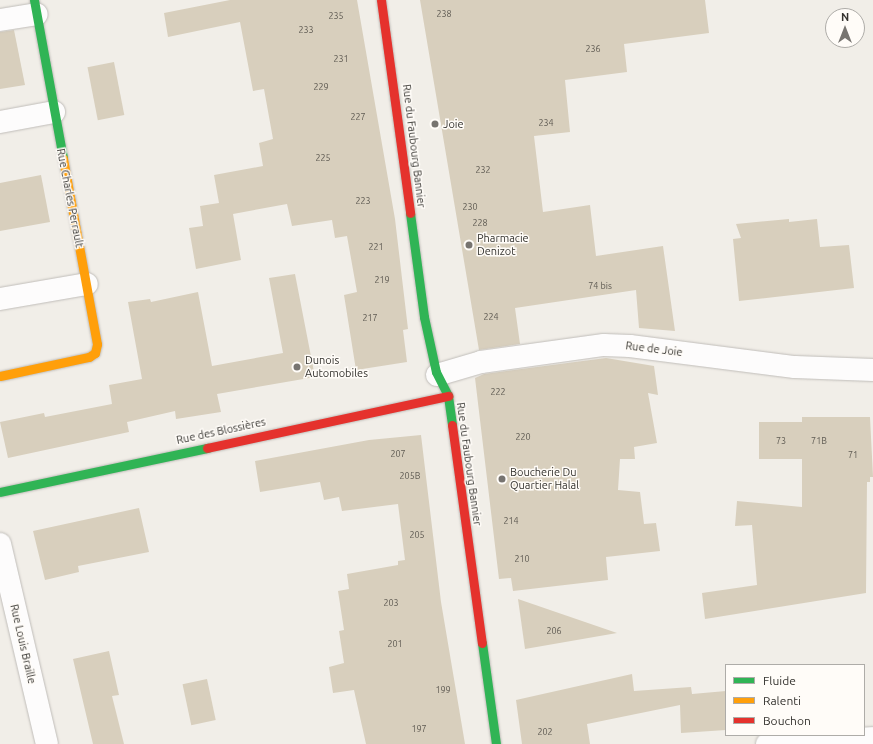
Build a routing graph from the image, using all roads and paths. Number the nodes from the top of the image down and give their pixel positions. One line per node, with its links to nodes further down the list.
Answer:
1 (381, 0): 9 (street, Rue du Faubourg Bannier)
2 (35, 7): 3 (street, Rue Charles Perrault); 4 (street, Rue Charles Perrault)
3 (0, 20)
4 (54, 112): 5 (street); 6 (street, Rue Charles Perrault)
5 (0, 122)
6 (87, 284): 7 (street); 10 (street, Rue Charles Perrault)
7 (0, 299)
8 (873, 370): 9 (street, Rue de Joie)
9 (437, 375): 11 (street, Rue du Faubourg Bannier)
10 (0, 376)
11 (448, 396): 12 (street, Rue des Blossières); 16 (street, Rue du Faubourg Bannier)
12 (0, 492)
13 (0, 544): 15 (street, Rue Louis Braille)
14 (873, 738): 17 (street)
15 (47, 744)
16 (496, 744)
17 (767, 744)

